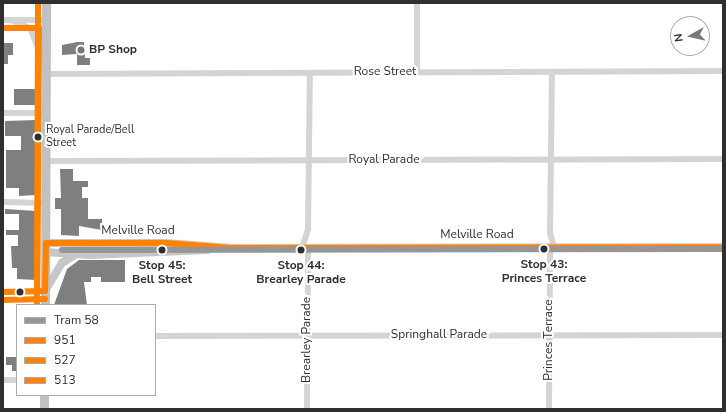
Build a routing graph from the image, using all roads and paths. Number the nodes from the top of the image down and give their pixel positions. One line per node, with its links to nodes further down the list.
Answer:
1 (46, 3): 5 (highway)
2 (417, 3): 7 (street)
3 (3, 20): 4 (street)
4 (11, 20): 5 (street); 10 (street)
5 (46, 20): 10 (highway)
6 (723, 71): 8 (street, Rose Street)
7 (417, 72): 8 (street, Rose Street); 9 (street, Rose Street)
8 (552, 72): 15 (street, Princes Terrace)
9 (310, 73): 10 (street, Rose Street); 14 (street, Brearley Parade)
10 (47, 74): 11 (highway)
11 (46, 112): 12 (street); 16 (highway)
12 (3, 113)
13 (723, 159): 15 (street, Royal Parade)
14 (309, 160): 15 (street, Royal Parade); 16 (street, Royal Parade); 19 (street, Brearley Parade)
15 (551, 160): 21 (street, Princes Terrace)
16 (46, 161): 18 (highway)
17 (3, 202): 18 (street)
18 (46, 203): 20 (highway)
19 (308, 229): 24 (street, Brearley Parade); 24 (street, Brearley Parade)
20 (46, 247): 23 (main road, Melville Road); 25 (main road, Melville Road); 26 (highway)
21 (550, 247): 22 (main road, Melville Road); 24 (main road, Melville Road); 30 (street, Princes Terrace)
22 (723, 247)
23 (231, 248): 24 (main road, Melville Road); 25 (main road, Melville Road)
24 (308, 248): 32 (street, Brearley Parade)
25 (78, 255): 26 (main road)
26 (46, 291): 27 (street); 28 (highway)
27 (3, 292)
28 (45, 304)
29 (723, 334): 30 (street, Springhall Parade)
30 (549, 335): 32 (street, Springhall Parade); 38 (street, Princes Terrace)
31 (156, 336): 32 (street, Springhall Parade)
32 (307, 336): 37 (street, Brearley Parade)
33 (3, 380): 34 (street)
34 (16, 380)
35 (44, 396): 36 (highway)
36 (44, 409)
37 (307, 409)
38 (549, 409)

